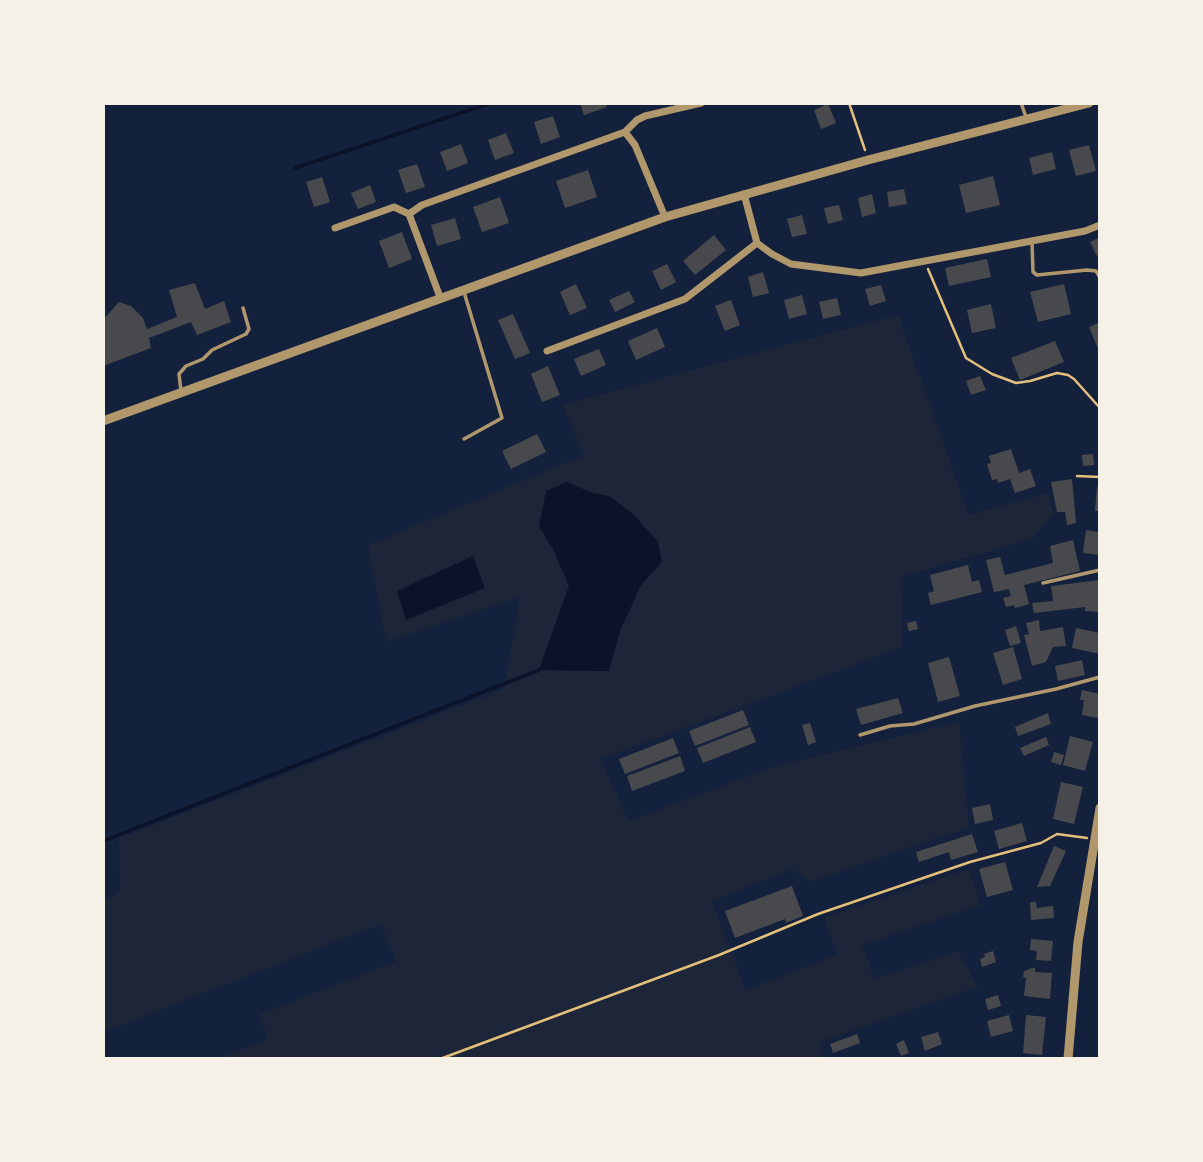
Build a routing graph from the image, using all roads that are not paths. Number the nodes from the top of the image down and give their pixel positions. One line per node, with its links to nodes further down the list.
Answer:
1 (701, 103): 5 (street)
2 (1021, 103): 4 (lane)
3 (1089, 103): 4 (street)
4 (1027, 119): 6 (street)
5 (625, 132): 7 (street); 8 (street)
6 (744, 194): 8 (street); 12 (street)
7 (408, 214): 10 (street); 15 (street)
8 (665, 217): 14 (street)
9 (1100, 225): 11 (street)
10 (335, 228)
11 (1032, 242): 12 (street); 13 (lane)
12 (757, 243): 17 (street)
13 (1100, 278)
14 (463, 290): 15 (street); 20 (lane)
15 (440, 297): 18 (street)
16 (243, 308): 18 (lane)
17 (547, 351)
18 (181, 393): 19 (street)
19 (103, 421)
20 (464, 439)
21 (1100, 570): 22 (lane)
22 (1043, 583)
23 (1100, 677): 24 (lane)
24 (860, 735)
25 (1100, 808): 26 (street)
26 (1068, 1059)

